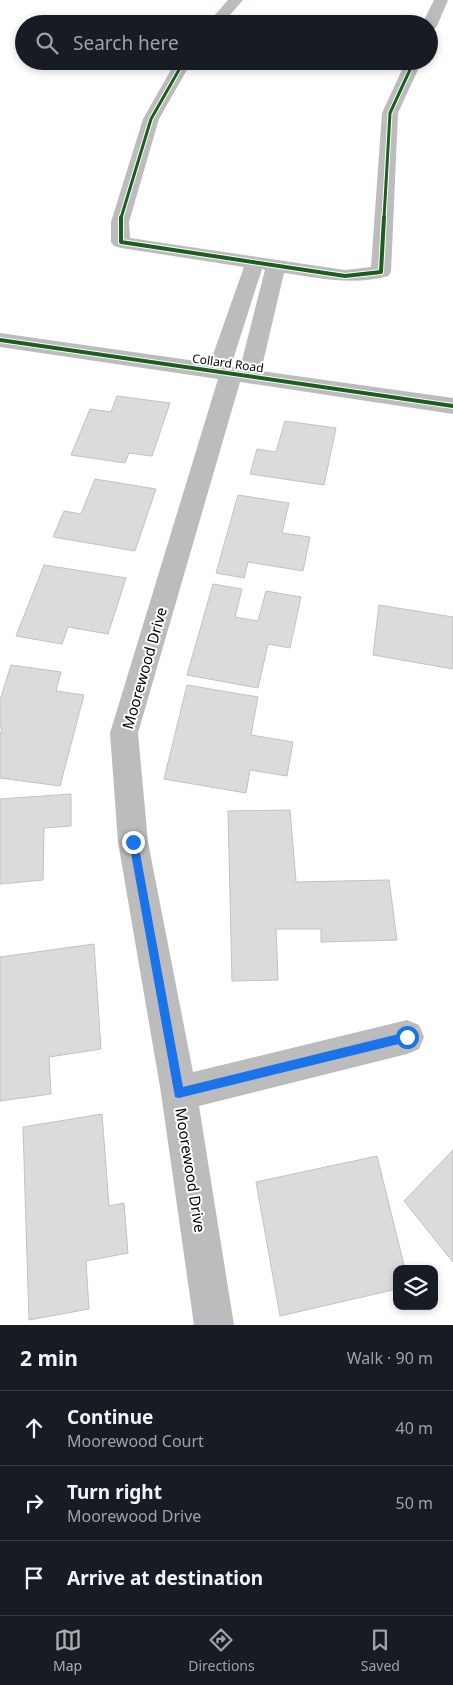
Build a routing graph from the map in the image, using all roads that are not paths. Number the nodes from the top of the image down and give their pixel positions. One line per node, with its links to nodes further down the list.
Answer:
1 (236, 0): 3 (street)
2 (441, 0): 4 (street)
3 (222, 15)
4 (434, 15)
5 (179, 70): 7 (street)
6 (410, 70): 8 (street)
7 (255, 262): 8 (street); 10 (street)
8 (276, 265): 10 (street)
9 (0, 340): 10 (street, Collard Road)
10 (233, 374): 11 (street, Collard Road); 13 (street, Moorewood Drive)
11 (453, 406)
12 (407, 1037): 13 (street)
13 (179, 1093): 14 (street, Moorewood Drive)
14 (214, 1325)

